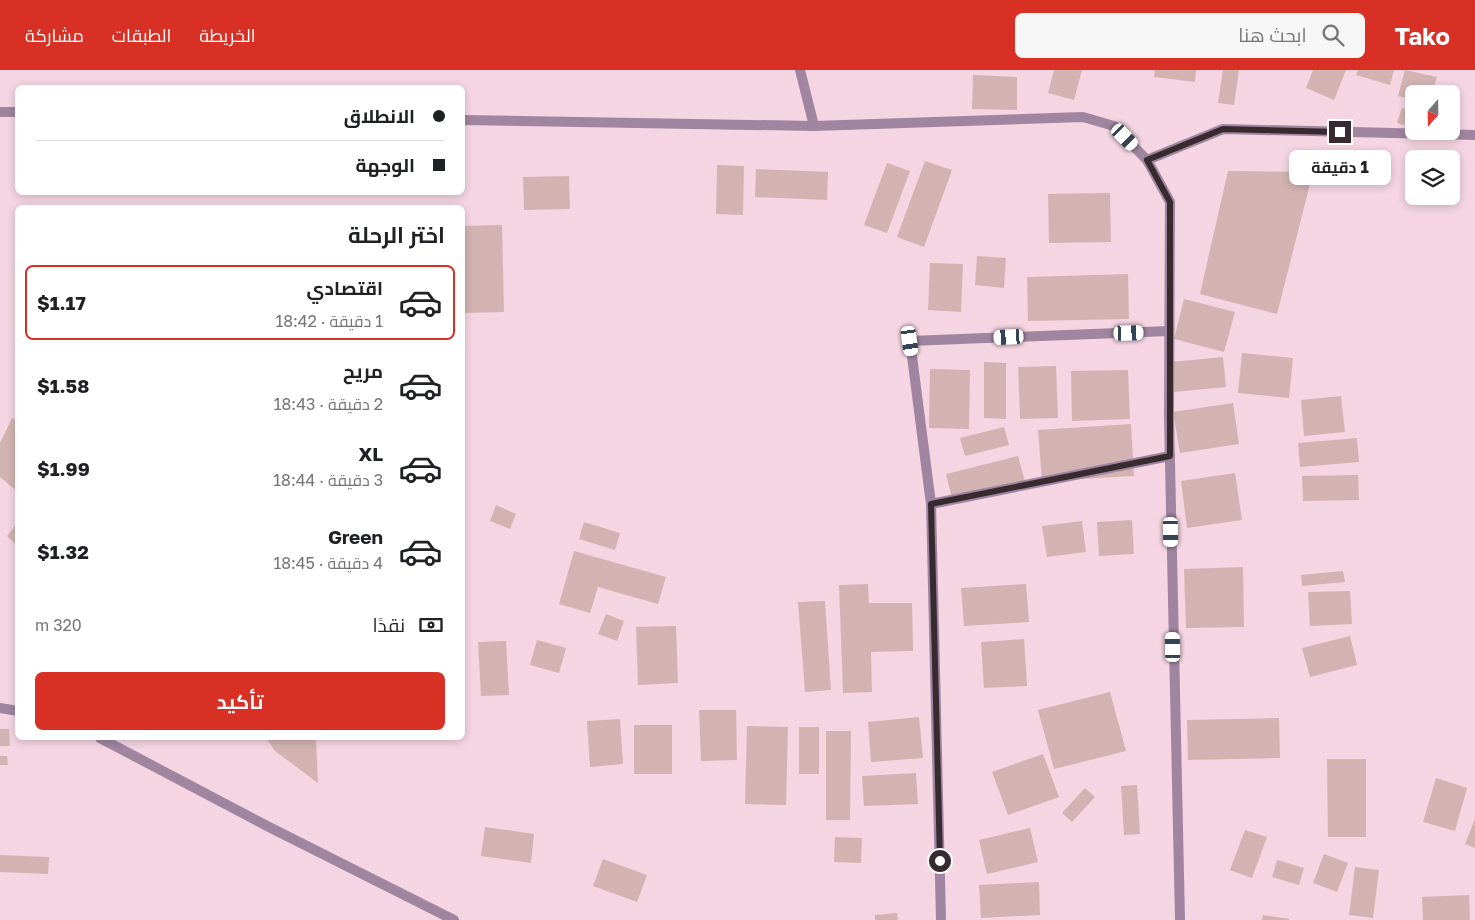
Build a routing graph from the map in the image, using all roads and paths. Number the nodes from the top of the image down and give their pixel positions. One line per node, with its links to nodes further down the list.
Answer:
1 (800, 70): 5 (street)
2 (0, 112): 3 (street)
3 (15, 112)
4 (465, 120): 5 (street)
5 (814, 126): 7 (street)
6 (1475, 135): 7 (street)
7 (1147, 160): 8 (street)
8 (1169, 331): 9 (street); 10 (street)
9 (1170, 456): 10 (street); 16 (street)
10 (931, 504): 15 (street)
11 (0, 708): 12 (street)
12 (15, 710)
13 (104, 740): 14 (street)
14 (454, 920)
15 (941, 920)
16 (1180, 920)

